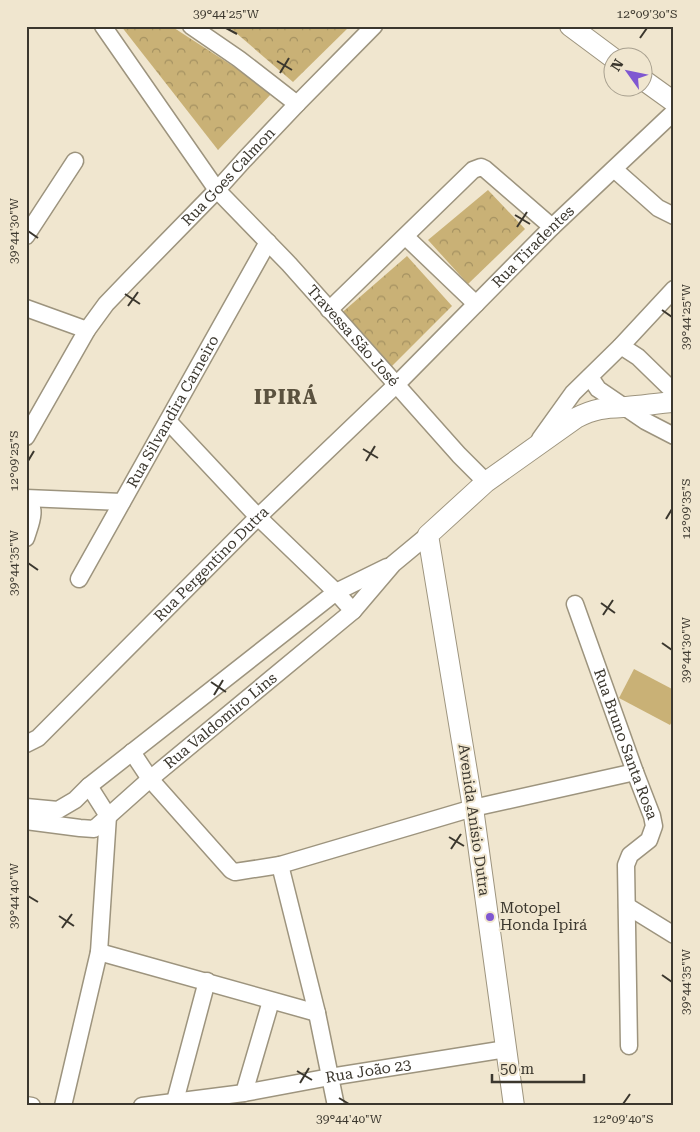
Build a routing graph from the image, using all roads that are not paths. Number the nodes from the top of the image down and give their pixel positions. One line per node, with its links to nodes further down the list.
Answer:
1 (103, 26): 12 (street, Travessa São José)
2 (191, 26): 8 (street)
3 (374, 26): 8 (street, Rua Goes Calmon)
4 (570, 26): 5 (main road)
5 (602, 50)
6 (652, 86): 7 (main road)
7 (674, 102)
8 (297, 104): 12 (street, Rua Goes Calmon)
9 (674, 112): 11 (street, Rua Tiradentes)
10 (75, 161): 15 (street)
11 (614, 169): 13 (street); 14 (street, Rua Tiradentes)
12 (218, 190): 17 (street, Travessa São José); 22 (street, Rua Goes Calmon)
13 (674, 216)
14 (552, 227): 16 (street); 19 (street, Rua Tiradentes)
15 (26, 236)
16 (406, 237): 19 (street); 21 (street)
17 (268, 242): 21 (street, Travessa São José); 29 (street, Rua Silvandira Carneiro)
18 (674, 289): 23 (street)
19 (476, 304): 25 (street, Rua Tiradentes)
20 (26, 308): 22 (street)
21 (329, 310): 25 (street, Travessa São José)
22 (87, 330): 31 (street, Rua Goes Calmon)
23 (621, 346): 24 (street); 26 (street)
24 (590, 377): 28 (street); 32 (street)
25 (397, 384): 33 (street, Travessa São José); 36 (street, Rua Pergentino Dutra)
26 (674, 392)
27 (674, 402): 28 (main road, Rua Valdomiro Lins)
28 (624, 407): 30 (street); 32 (main road, Rua Valdomiro Lins)
29 (168, 421): 35 (street, Rua Silvandira Carneiro); 36 (street)
30 (674, 436)
31 (26, 437)
32 (530, 451): 33 (main road, Rua Valdomiro Lins)
33 (486, 482): 37 (main road, Rua Valdomiro Lins)
34 (26, 499): 35 (street); 38 (street)
35 (122, 502): 40 (street, Rua Silvandira Carneiro)
36 (258, 518): 41 (street); 44 (street, Rua Pergentino Dutra)
37 (428, 535): 39 (street, Rua Valdomiro Lins); 50 (main road, Avenida Anísio Dutra)
38 (26, 538)
39 (393, 564): 41 (street, Rua Valdomiro Lins); 43 (street, Rua Valdomiro Lins)
40 (79, 579)
41 (336, 592): 43 (street); 45 (street, Rua Valdomiro Lins)
42 (574, 604): 46 (street, Rua Bruno Santa Rosa)
43 (354, 611): 47 (street, Rua Valdomiro Lins)
44 (26, 744)
45 (132, 752): 47 (street); 48 (street, Rua Valdomiro Lins)
46 (635, 772): 50 (street); 54 (street, Rua Bruno Santa Rosa)
47 (150, 779): 51 (street, Rua Valdomiro Lins); 53 (street)
48 (88, 786): 49 (street, Rua Valdomiro Lins); 51 (street)
49 (26, 807)
50 (473, 808): 53 (street); 61 (main road, Avenida Anísio Dutra)
51 (108, 816): 52 (street, Rua Valdomiro Lins); 56 (street)
52 (26, 821)
53 (280, 865): 59 (street)
54 (627, 906): 55 (street); 60 (street, Rua Bruno Santa Rosa)
55 (674, 935)
56 (99, 952): 57 (street); 67 (street)
57 (207, 981): 58 (street); 64 (street)
58 (271, 1001): 59 (street); 63 (street)
59 (317, 1013): 62 (street)
60 (630, 1046)
61 (506, 1049): 62 (street, Rua João 23); 70 (main road, Avenida Anísio Dutra)
62 (330, 1077): 63 (street, Rua João 23); 69 (street)
63 (244, 1093): 64 (street, Rua João 23)
64 (175, 1101): 68 (street, Rua João 23)
65 (26, 1105): 66 (street)
66 (32, 1106)
67 (63, 1106)
68 (142, 1106)
69 (336, 1106)
70 (514, 1106)

